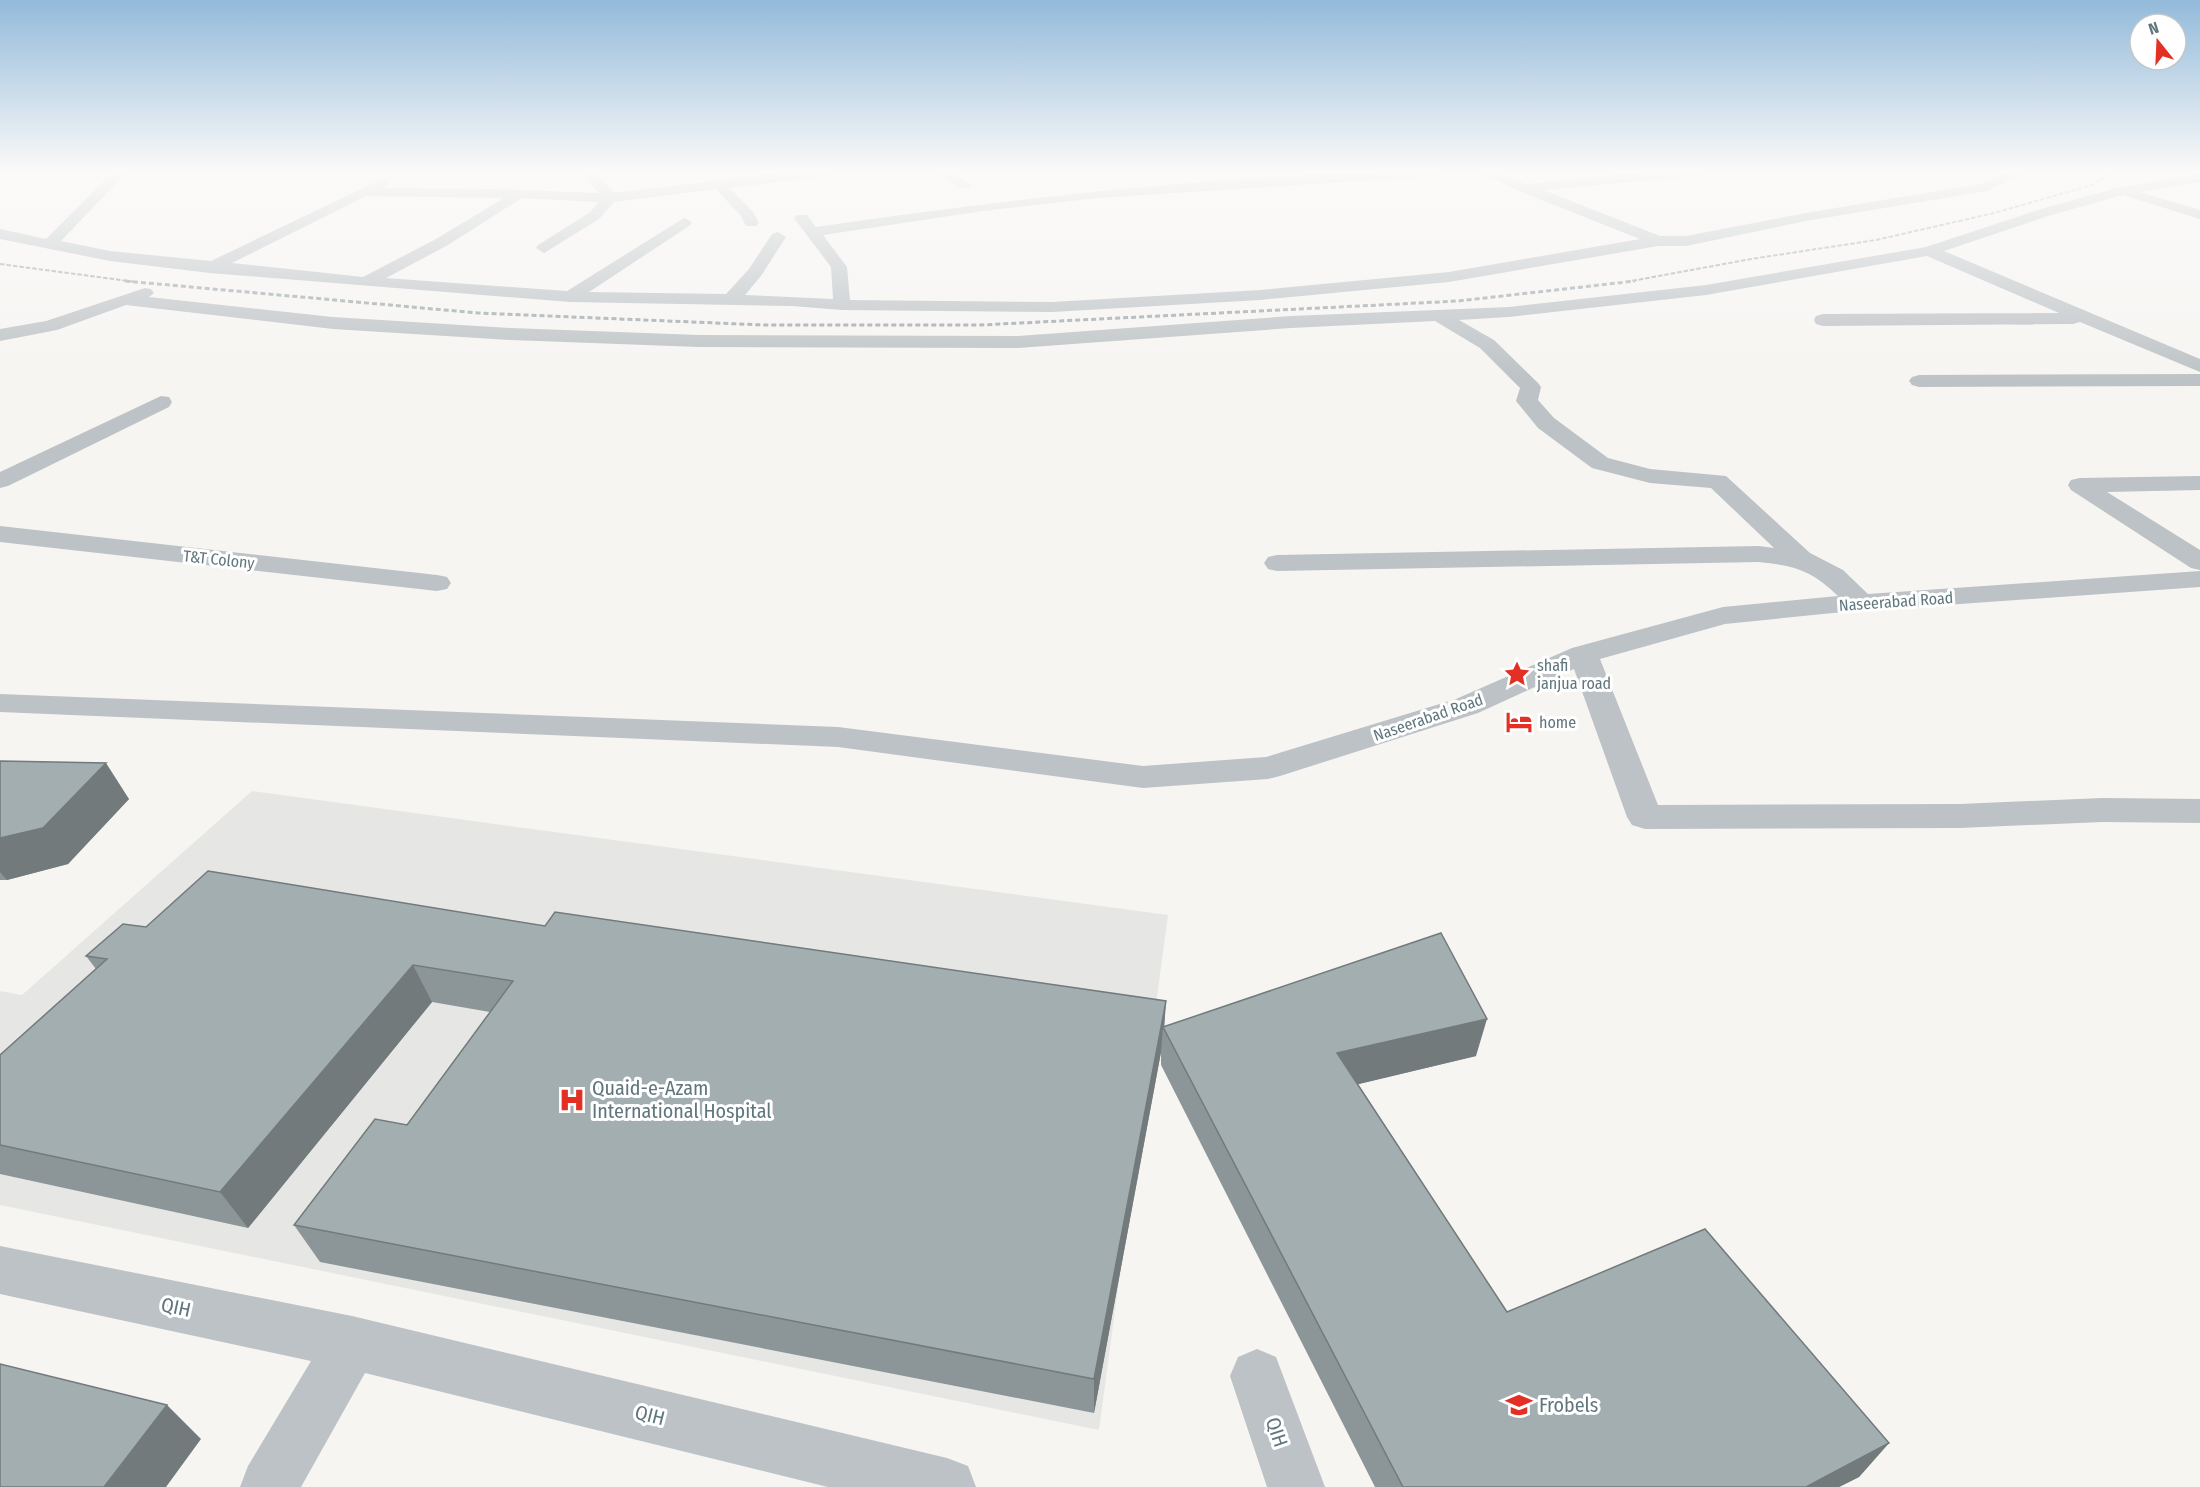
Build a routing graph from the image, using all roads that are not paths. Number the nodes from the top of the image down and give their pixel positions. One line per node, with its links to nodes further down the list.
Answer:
1 (33, 241): 11 (street)
2 (53, 241): 11 (street)
3 (263, 241): 14 (street)
4 (443, 241): 16 (street)
5 (554, 241): 12 (street)
6 (656, 241): 18 (street)
7 (775, 241): 20 (street)
8 (819, 241): 21 (street)
9 (1656, 241): 21 (street)
10 (1958, 241): 13 (street)
11 (49, 245): 14 (street)
12 (544, 248)
13 (1929, 251): 22 (street); 23 (street)
14 (210, 267): 15 (street); 16 (street)
15 (183, 278)
16 (366, 282): 18 (street)
17 (164, 286): 19 (street)
18 (570, 297): 20 (street)
19 (125, 300): 22 (street); 25 (street)
20 (731, 300): 21 (street)
21 (842, 305)
22 (1438, 315): 33 (street)
23 (2087, 318): 24 (street); 26 (street)
24 (1823, 320)
25 (0, 335)
26 (2200, 366)
27 (2200, 380): 28 (street)
28 (1919, 381)
29 (160, 402): 30 (street)
30 (0, 481)
31 (2200, 483): 34 (street)
32 (0, 534): 37 (street, T&T Colony)
33 (1801, 559): 35 (street); 38 (street)
34 (2200, 562)
35 (1278, 563)
36 (2200, 579): 38 (street, Naseerabad Road)
37 (437, 584)
38 (1862, 603): 39 (street, Naseerabad Road)
39 (1583, 654): 40 (street, Naseerabad Road); 41 (street)
40 (0, 703)
41 (2200, 811)
42 (0, 1270): 43 (street, QIH)
43 (352, 1343): 45 (street); 46 (street, QIH)
44 (1257, 1376): 47 (street, QIH)
45 (268, 1487)
46 (947, 1487)
47 (1296, 1487)

